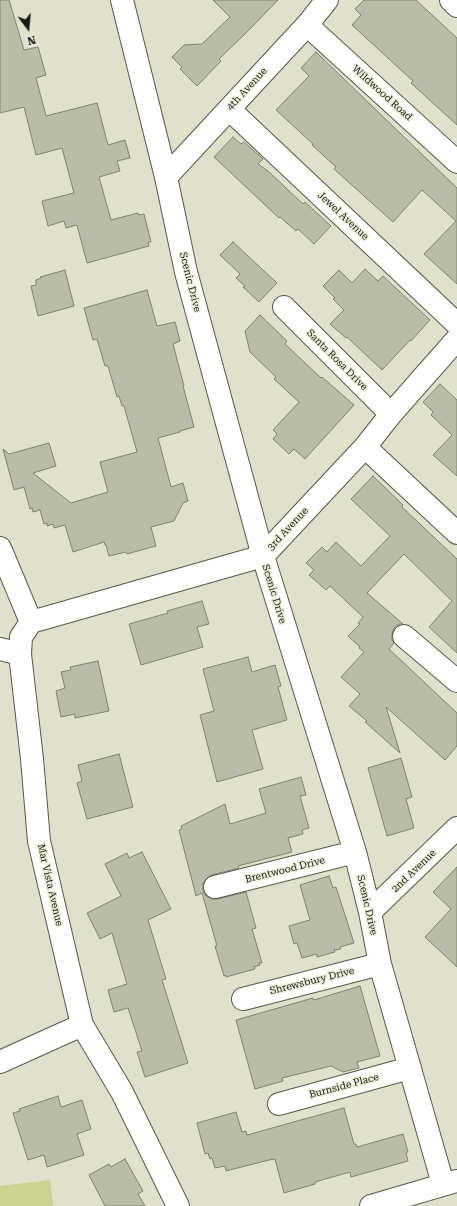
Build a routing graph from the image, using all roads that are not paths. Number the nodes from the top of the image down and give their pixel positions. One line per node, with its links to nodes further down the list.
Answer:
1 (122, 0): 8 (street, Scenic Drive)
2 (328, 0): 5 (street, 4th Avenue)
3 (451, 0): 4 (street)
4 (457, 6)
5 (307, 25): 6 (street, 4th Avenue); 7 (street, Wildwood Road)
6 (229, 109): 8 (street, 4th Avenue); 10 (street, Jewel Avenue)
7 (457, 162)
8 (166, 178): 16 (street, Scenic Drive)
9 (284, 307): 12 (street, Santa Rosa Drive)
10 (457, 324)
11 (457, 339): 12 (street, 3rd Avenue)
12 (391, 414): 13 (street, 3rd Avenue)
13 (365, 447): 14 (street); 16 (street, 3rd Avenue)
14 (457, 533)
15 (0, 548): 17 (street)
16 (263, 556): 17 (street, 3rd Avenue); 22 (street, Scenic Drive)
17 (31, 622): 19 (street, Mar Vista Avenue)
18 (404, 636): 20 (street)
19 (10, 652): 27 (street, Mar Vista Avenue)
20 (457, 681)
21 (455, 834): 24 (street, 2nd Avenue)
22 (355, 852): 23 (street, Brentwood Drive); 24 (street, Scenic Drive)
23 (215, 887)
24 (370, 912): 25 (street, Scenic Drive)
25 (380, 964): 26 (street, Shrewsbury Drive); 29 (street, Scenic Drive)
26 (243, 998)
27 (82, 1025): 28 (street); 32 (street, Mar Vista Avenue)
28 (0, 1062)
29 (410, 1068): 30 (street, Burnside Place); 31 (street, Scenic Drive)
30 (279, 1104)
31 (450, 1182): 33 (street)
32 (178, 1206)
33 (371, 1206)

